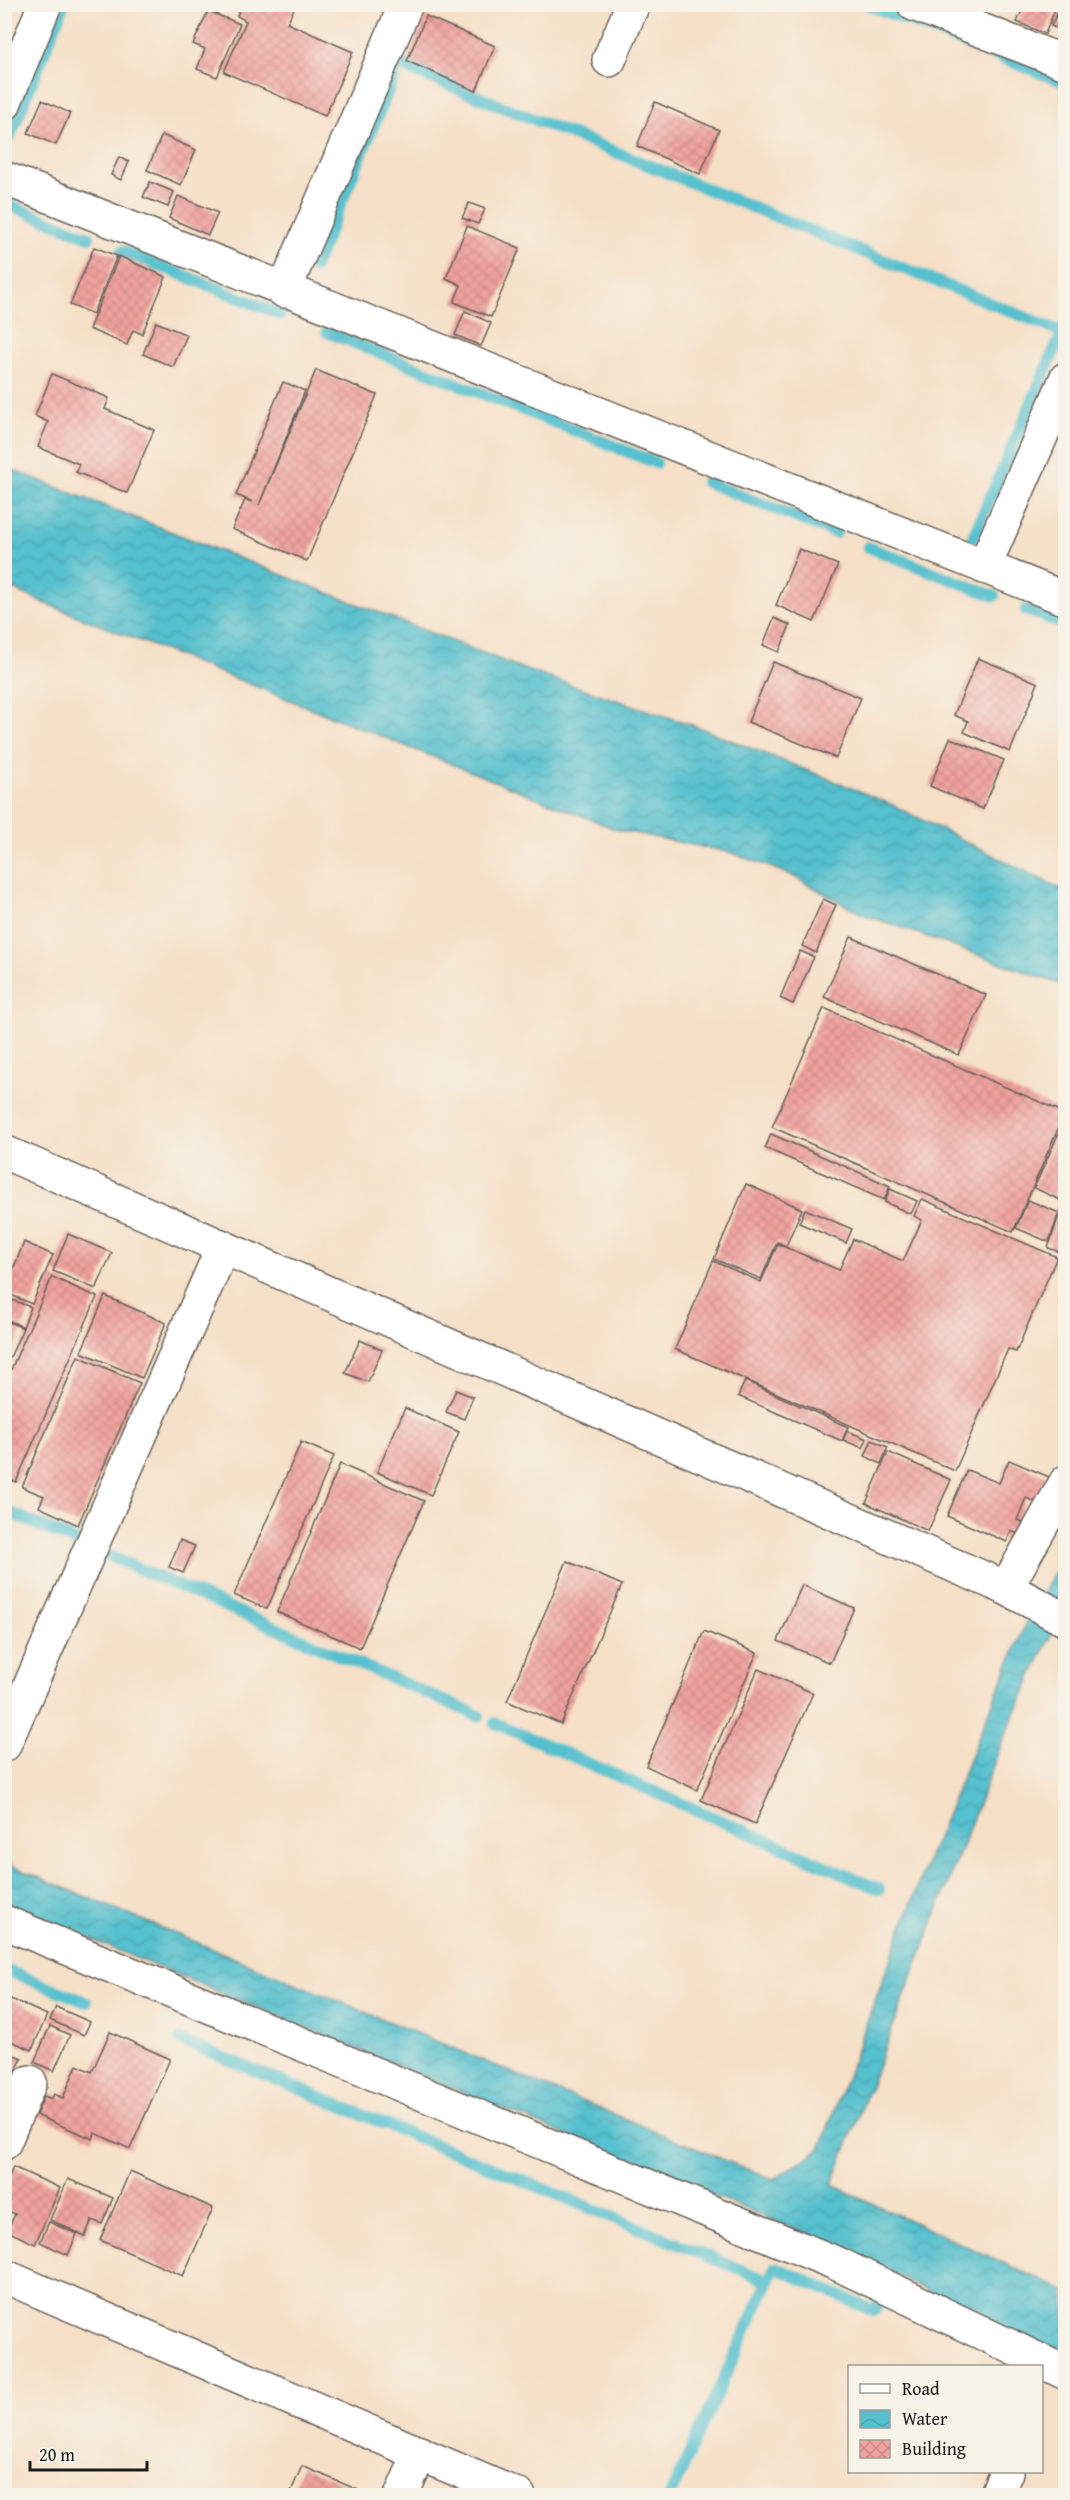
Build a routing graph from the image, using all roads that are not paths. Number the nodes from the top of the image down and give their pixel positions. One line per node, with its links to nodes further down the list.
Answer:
1 (45, 4): 7 (street)
2 (406, 4): 9 (street)
3 (633, 4): 5 (street)
4 (914, 4): 6 (street)
5 (609, 60)
6 (1065, 63)
7 (4, 104)
8 (4, 178): 9 (street)
9 (284, 291): 11 (street)
10 (1065, 380): 11 (street)
11 (984, 567): 12 (street)
12 (1065, 599)
13 (4, 1152): 14 (street)
14 (223, 1247): 16 (street); 18 (street)
15 (1065, 1482): 16 (street)
16 (1017, 1594): 17 (street)
17 (1064, 1619)
18 (4, 1745)
19 (4, 1922): 23 (street)
20 (30, 2082): 21 (street)
21 (4, 2142)
22 (4, 2276): 24 (street)
23 (1032, 2365)
24 (420, 2453): 26 (street); 27 (street)
25 (1006, 2473): 28 (street)
26 (401, 2496)
27 (519, 2496)
28 (996, 2496)

